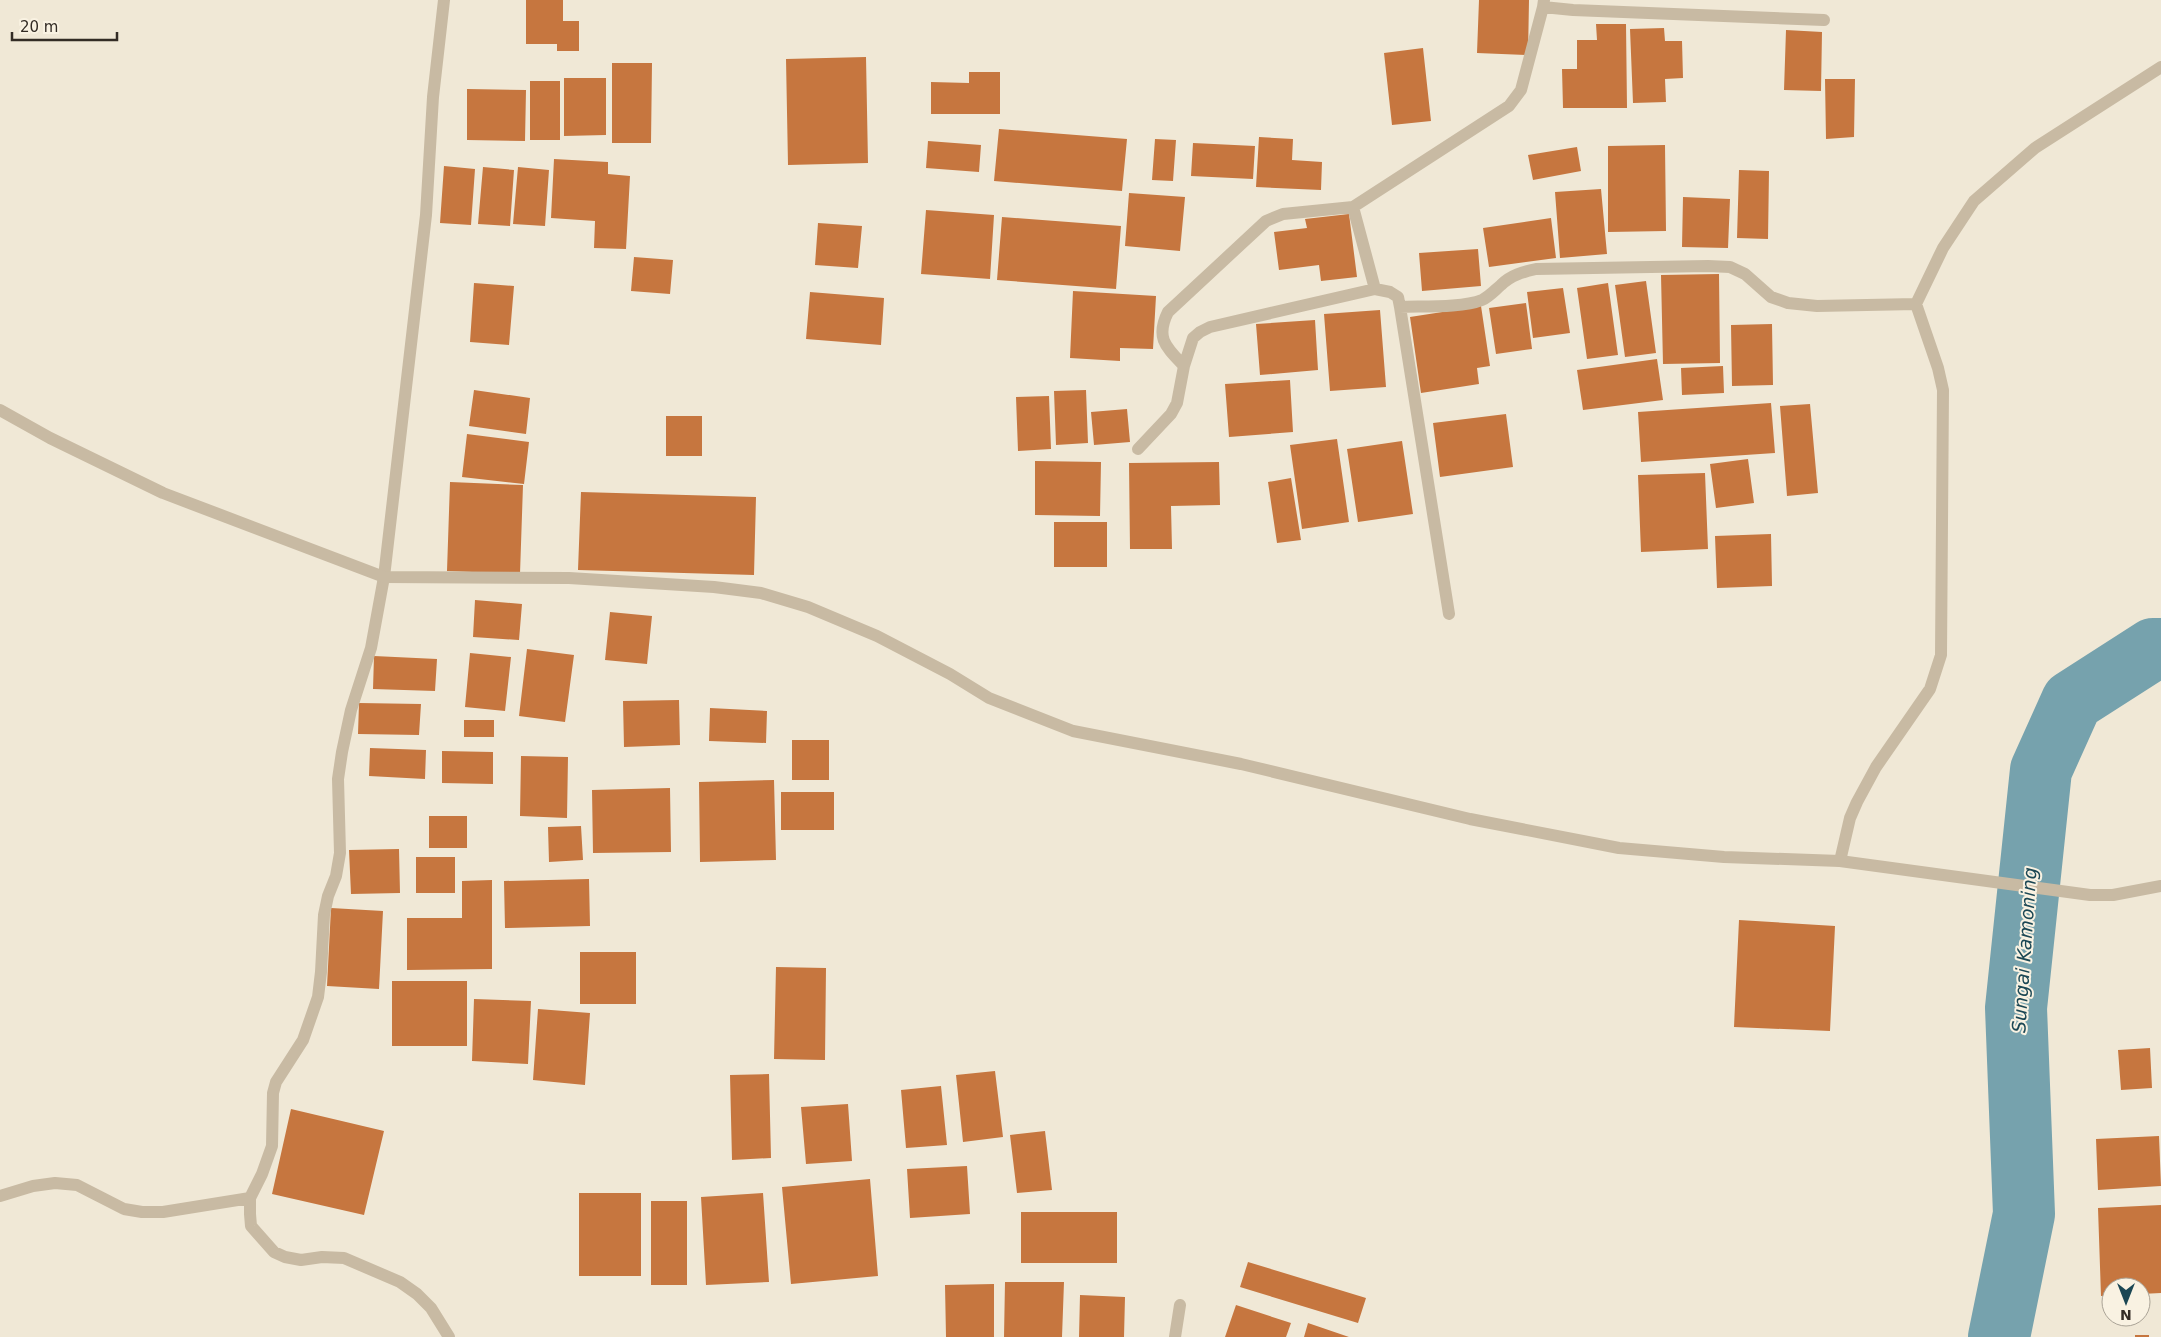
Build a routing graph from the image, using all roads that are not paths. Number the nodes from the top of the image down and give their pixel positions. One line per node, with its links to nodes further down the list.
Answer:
1 (444, 0): 12 (street)
2 (1543, 3): 3 (street); 5 (street)
3 (1824, 20)
4 (2161, 67): 7 (street)
5 (1353, 207): 6 (street); 9 (street)
6 (1375, 289): 8 (street); 9 (street)
7 (1916, 304): 8 (street); 14 (street)
8 (1400, 307): 13 (street)
9 (1184, 366): 11 (street)
10 (0, 410): 12 (street)
11 (1138, 449)
12 (384, 577): 14 (street); 17 (street)
13 (1449, 614)
14 (1840, 862): 15 (street)
15 (2161, 886)
16 (0, 1196): 17 (street)
17 (250, 1198): 19 (street)
18 (1180, 1305): 20 (street)
19 (449, 1337)
20 (1175, 1337)

